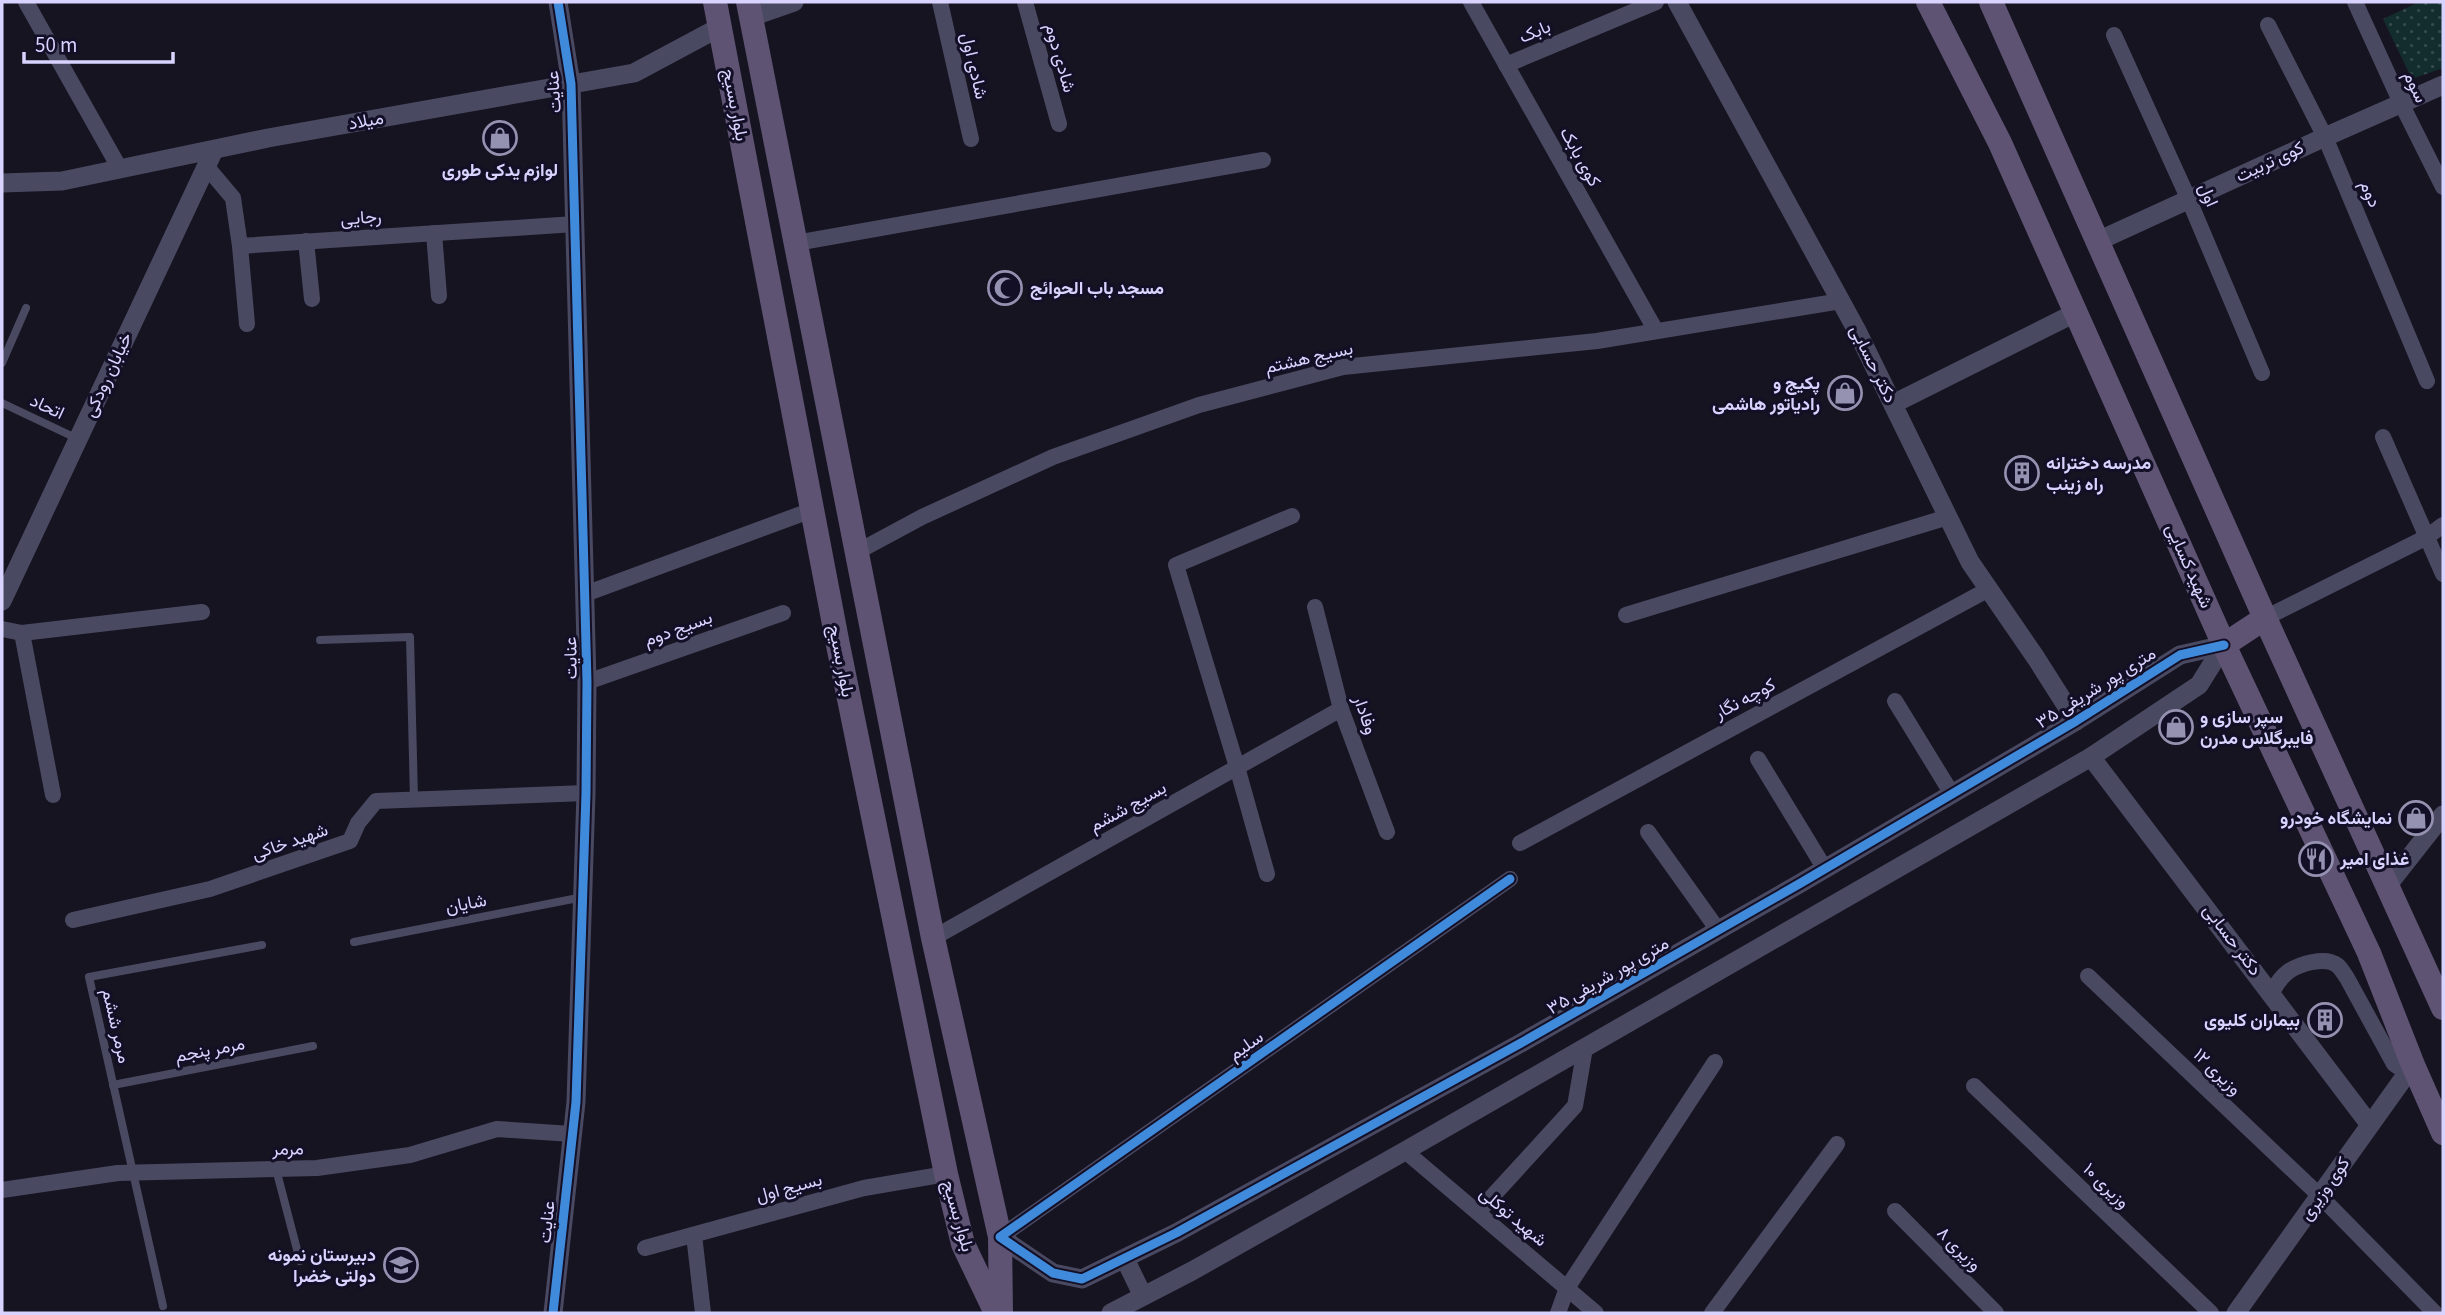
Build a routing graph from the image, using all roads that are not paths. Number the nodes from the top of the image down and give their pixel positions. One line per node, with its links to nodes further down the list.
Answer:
1 (26, 2): 26 (street)
2 (558, 2): 18 (street, عنایت)
3 (715, 2): 15 (main road, بلوار بسیج)
4 (794, 2): 13 (street)
5 (940, 2): 23 (street, شادی اول)
6 (1025, 2): 21 (street, شادی دوم)
7 (1471, 2): 17 (street, کوی بابک)
8 (1656, 2): 17 (street, بابک)
9 (1677, 2): 38 (street, دکتر حسابی)
10 (1928, 2): 40 (main road, شهید کسایی)
11 (1991, 2): 33 (main road)
12 (2355, 2): 20 (street, سوم)
13 (750, 9): 34 (main road, بلوار بسیج)
14 (2268, 25): 22 (street, دوم)
15 (720, 27): 18 (street, میلاد); 50 (main road, بلوار بسیج)
16 (2114, 35): 29 (street, اول)
17 (1506, 65): 42 (street, کوی بابک)
18 (571, 84): 24 (street, میلاد); 30 (street, عنایت)
19 (2443, 85): 20 (street, کوی تربیت)
20 (2401, 103): 22 (street, کوی تربیت); 28 (street, سوم)
21 (1059, 124)
22 (2325, 137): 29 (street, کوی تربیت); 45 (street, دوم)
23 (971, 138)
24 (210, 158): 26 (street, میلاد); 35 (street); 49 (street, خیابان رودکی)
25 (1263, 160): 34 (street)
26 (120, 169): 27 (street, میلاد)
27 (2, 183)
28 (2443, 187)
29 (2189, 200): 33 (street, کوی تربیت); 44 (street, اول)
30 (575, 224): 31 (street, رجایی); 58 (street, عنایت)
31 (434, 233): 32 (street, رجایی); 36 (street)
32 (306, 241): 35 (street, رجایی); 37 (street)
33 (2098, 241): 64 (main road)
34 (796, 243): 55 (main road, بلوار بسیج)
35 (240, 246): 41 (street)
36 (439, 296)
37 (312, 299)
38 (1841, 301): 42 (street, بسیج هشتم); 47 (street, دکتر حسابی)
39 (26, 308): 43 (lane)
40 (2075, 313): 47 (street); 68 (main road, شهید کسایی)
41 (247, 324)
42 (1656, 331): 55 (street, بسیج هشتم)
43 (2, 363)
44 (2262, 373)
45 (2427, 381)
46 (2, 403): 49 (lane, اتحاد)
47 (1893, 404): 52 (street, دکتر حسابی)
48 (2383, 437): 54 (street)
49 (78, 439): 59 (street, خیابان رودکی)
50 (812, 510): 58 (street); 110 (main road, بلوار بسیج)
51 (1292, 516): 75 (street)
52 (1948, 517): 57 (street, دکتر حسابی); 63 (street)
53 (2443, 526): 54 (street)
54 (2427, 537): 56 (street); 64 (street)
55 (857, 552): 91 (main road, بلوار بسیج)
56 (2443, 574)
57 (1989, 589): 72 (street, دکتر حسابی); 83 (street, کوچه نگار)
58 (585, 594): 69 (street, عنایت)
59 (2, 601)
60 (1315, 607): 71 (street, وفادار)
61 (202, 612): 66 (street)
62 (783, 612): 69 (street, بسيج دوم)
63 (1626, 615)
64 (2265, 618): 68 (main road); 87 (main road)
65 (2, 629): 66 (street)
66 (22, 633): 78 (street)
67 (320, 640): 79 (lane)
68 (2224, 645): 72 (street, ۳۵ متری پور شریفی); 73 (street); 100 (main road, شهید کسایی)
69 (587, 682): 76 (street, عنایت)
70 (1895, 701): 77 (street)
71 (1341, 709): 75 (street, بسیج ششم); 81 (street, وفادار)
72 (2076, 721): 77 (street, ۳۵ متری پور شریفی)
73 (2091, 757): 95 (street, دکتر حسابی); 98 (street)
74 (1758, 759): 84 (street)
75 (1237, 767): 85 (street); 91 (street, بسیج ششم)
76 (586, 793): 79 (street, شهید خاکی); 88 (street, عنایت)
77 (1952, 794): 84 (street, ۳۵ متری پور شریفی)
78 (53, 796)
79 (414, 799): 89 (street, شهید خاکی)
80 (2443, 815): 87 (street)
81 (1387, 832)
82 (1648, 832): 90 (street)
83 (1520, 843)
84 (1825, 869): 90 (street, ۳۵ متری پور شریفی)
85 (1267, 874)
86 (1510, 879): 116 (street, سلیم)
87 (2387, 886): 96 (main road)
88 (583, 897): 92 (lane, شایان); 105 (street, عنایت)
89 (73, 920)
90 (1718, 930): 118 (street, ۳۵ متری پور شریفی)
91 (933, 938): 116 (main road, بلوار بسیج)
92 (355, 942)
93 (262, 945): 101 (lane, مرمر ششم)
94 (2088, 976): 112 (street, وزيری ۱۲)
95 (2272, 993): 100 (street); 103 (street, دکتر حسابی)
96 (2442, 1002)
97 (313, 1046): 101 (lane, مرمر پنجم)
98 (1585, 1048): 107 (street); 114 (street)
99 (1715, 1062): 120 (street)
100 (2413, 1071): 103 (street, کوی وزیری); 104 (main road, شهید کسایی)
101 (113, 1085): 109 (lane, مرمر ششم)
102 (1974, 1086): 131 (street, وزیری ۱۰)
103 (2370, 1125): 112 (street, کوی وزیری)
104 (2443, 1133)
105 (572, 1134): 108 (street, مرمر); 123 (street, عنایت)
106 (1837, 1144): 129 (street)
107 (1405, 1151): 114 (street, شهید توکلی); 121 (street)
108 (276, 1169): 109 (street, مرمر); 119 (lane)
109 (133, 1173): 111 (street, مرمر); 122 (lane, مرمر ششم)
110 (946, 1174): 115 (street, بسیج اول); 125 (main road, بلوار بسیج)
111 (2, 1190)
112 (2320, 1196): 132 (street, کوی وزیری); 133 (street, وزيری ۱۲)
113 (1895, 1211): 130 (street, وزیری ۸)
114 (1478, 1212): 120 (street, شهید توکلی)
115 (694, 1235): 117 (street, بسیج اول); 124 (street)
116 (1000, 1237): 118 (street, ۳۵ متری پور شریفی); 125 (main road, بلوار بسیج)
117 (645, 1248)
118 (1125, 1259): 121 (street)
119 (300, 1261)
120 (1567, 1288): 127 (street); 128 (street, شهید توکلی)
121 (1143, 1296): 126 (street)
122 (163, 1306)
123 (553, 1313)
124 (703, 1313)
125 (998, 1313)
126 (1111, 1313)
127 (1558, 1313)
128 (1596, 1313)
129 (1712, 1313)
130 (1996, 1313)
131 (2211, 1313)
132 (2236, 1313)
133 (2435, 1313)

